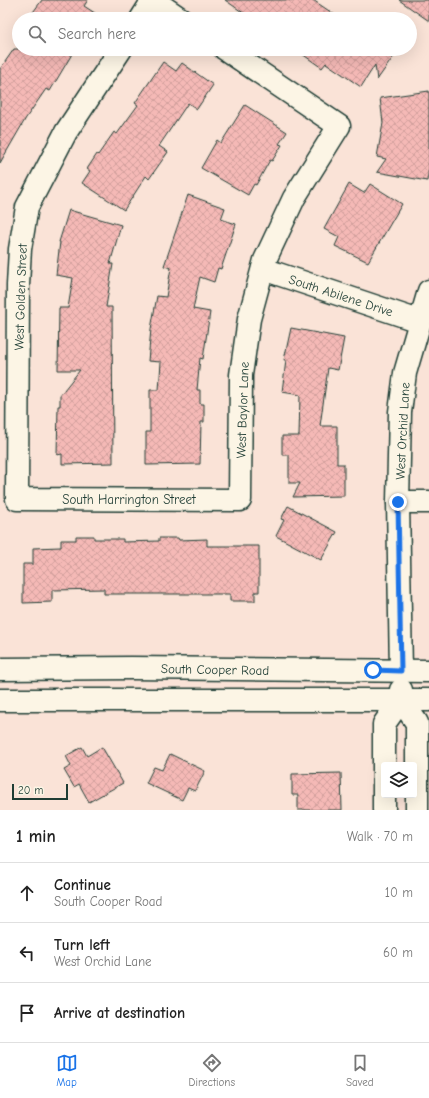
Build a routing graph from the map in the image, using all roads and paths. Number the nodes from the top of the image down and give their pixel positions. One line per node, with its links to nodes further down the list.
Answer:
1 (153, 0): 2 (street); 3 (street)
2 (145, 12)
3 (171, 12)
4 (116, 56): 7 (street, West Golden Street)
5 (235, 56): 6 (street, West Baylor Lane)
6 (262, 269): 9 (street, South Abilene Drive); 11 (street, West Baylor Lane)
7 (9, 285): 10 (street, West Golden Street)
8 (429, 291): 9 (street, West Orchid Lane)
9 (419, 321): 12 (street, West Orchid Lane)
10 (17, 499): 11 (street, South Harrington Street)
11 (240, 500)
12 (398, 502): 13 (street); 15 (street, West Orchid Lane)
13 (429, 502)
14 (0, 669): 15 (street, South Cooper Road)
15 (401, 671): 16 (street, South Cooper Road); 18 (street, West Orchid Lane)
16 (429, 671)
17 (0, 700): 18 (street)
18 (401, 700): 19 (street); 20 (street); 21 (street)
19 (429, 700)
20 (384, 810)
21 (417, 810)

